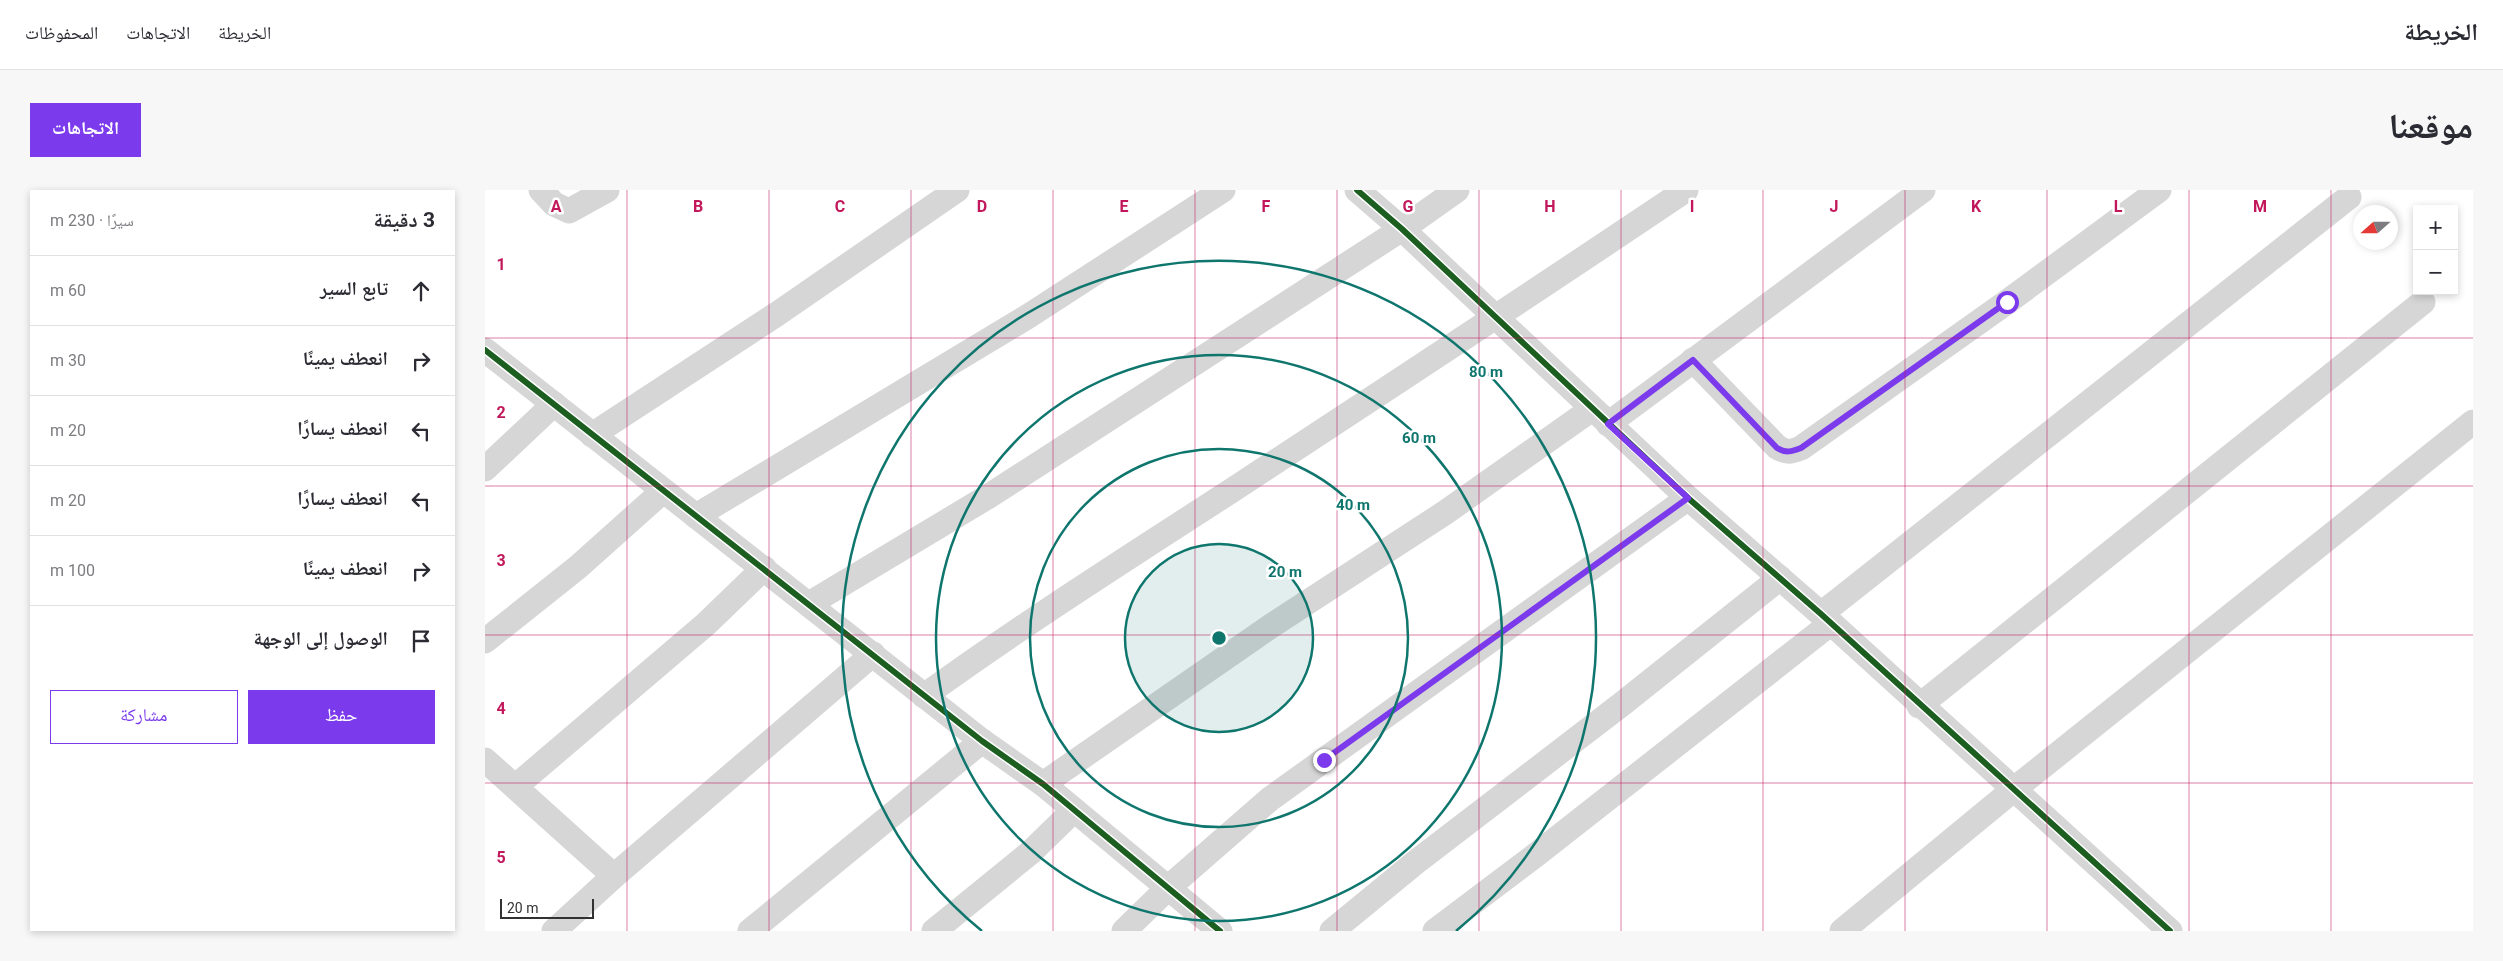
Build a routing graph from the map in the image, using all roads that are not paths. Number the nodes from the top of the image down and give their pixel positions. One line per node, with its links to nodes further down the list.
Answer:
1 (541, 190): 2 (street)
2 (607, 190)
3 (957, 190): 19 (street)
4 (1223, 190): 23 (street)
5 (1357, 190): 11 (street)
6 (1457, 190): 11 (street)
7 (1686, 190): 13 (street)
8 (1923, 190): 15 (street)
9 (2159, 190): 15 (street)
10 (2349, 197): 27 (street)
11 (1401, 229): 13 (street); 26 (street)
12 (2423, 302): 31 (street)
13 (1496, 318): 17 (street); 30 (street)
14 (485, 350): 16 (street)
15 (1693, 360): 17 (street)
16 (553, 404): 19 (street); 20 (street)
17 (1600, 416): 22 (street); 34 (street)
18 (2473, 422): 36 (street)
19 (592, 435): 21 (street)
20 (485, 469)
21 (663, 491): 23 (street); 28 (street)
22 (1688, 498): 25 (street); 39 (street)
23 (696, 516): 24 (street)
24 (764, 568): 26 (street); 35 (street)
25 (1781, 578): 27 (street); 45 (street)
26 (809, 604): 29 (street)
27 (1826, 619): 31 (street); 46 (street)
28 (485, 642)
29 (873, 654): 30 (street); 38 (street)
30 (924, 696): 32 (street)
31 (1919, 706): 36 (street)
32 (982, 741): 34 (street); 41 (street)
33 (485, 760): 35 (street)
34 (1043, 784): 37 (street)
35 (516, 786): 38 (street)
36 (2013, 790): 47 (street); 48 (street)
37 (1074, 810): 39 (street); 42 (street)
38 (614, 876): 40 (street)
39 (1169, 887): 43 (street); 44 (street)
40 (554, 931)
41 (750, 931)
42 (934, 931)
43 (1124, 931)
44 (1220, 931)
45 (1332, 931)
46 (1435, 931)
47 (1842, 931)
48 (2170, 931)

